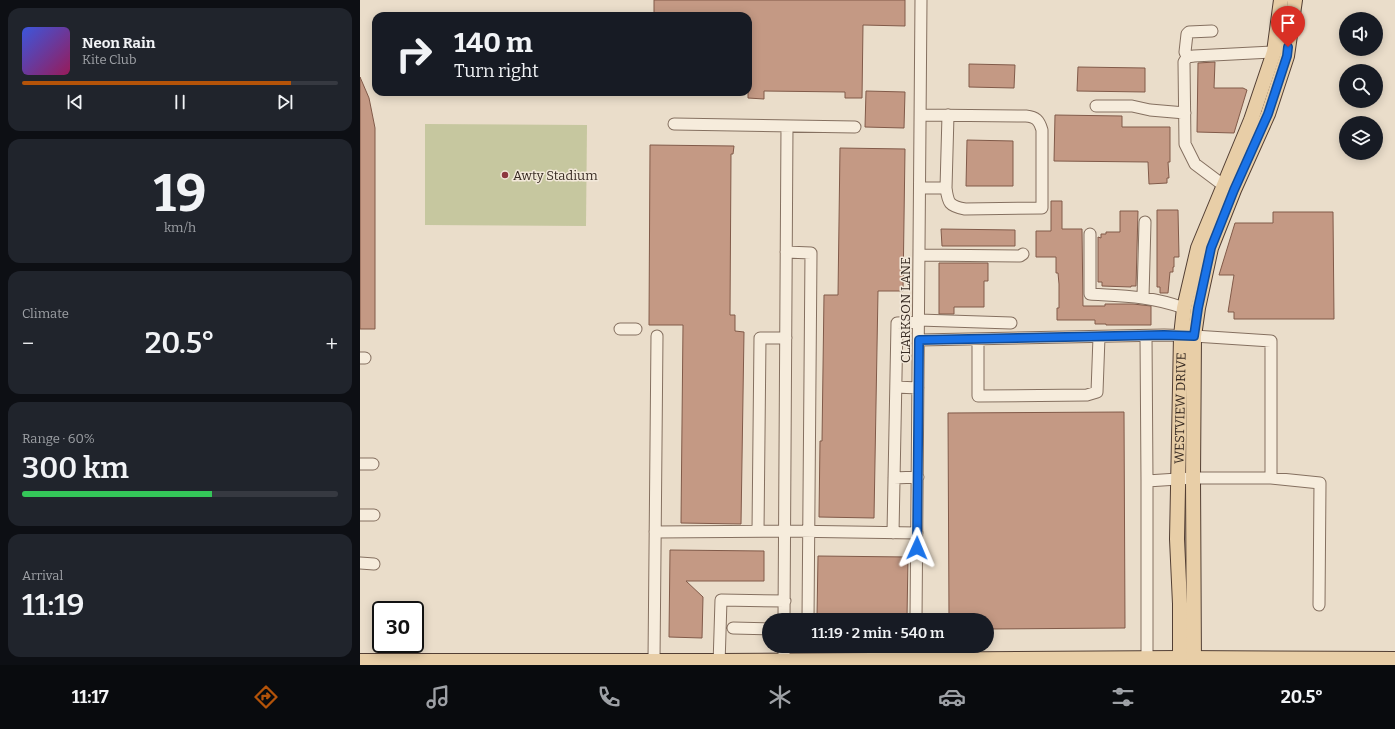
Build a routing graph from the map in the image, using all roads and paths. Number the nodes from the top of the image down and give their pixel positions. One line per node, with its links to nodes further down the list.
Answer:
1 (921, 0): 9 (street, CLARKSON LANE)
2 (1281, 0): 5 (main road, WESTVIEW DRIVE)
3 (1295, 0): 30 (main road, WESTVIEW DRIVE)
4 (1212, 31): 6 (street)
5 (1274, 52): 6 (street); 14 (main road, WESTVIEW DRIVE)
6 (1187, 57): 8 (street)
7 (1096, 106): 8 (street)
8 (1185, 113): 14 (street)
9 (920, 115): 10 (street); 15 (street, CLARKSON LANE)
10 (948, 115): 16 (street); 16 (street)
11 (674, 124): 12 (street)
12 (787, 126): 13 (street); 19 (street)
13 (855, 126)
14 (1223, 185): 23 (main road, WESTVIEW DRIVE)
15 (920, 188): 16 (street); 21 (street, CLARKSON LANE)
16 (946, 188)
17 (1145, 222): 22 (street)
18 (1090, 234): 22 (street)
19 (786, 252): 32 (street); 50 (street)
20 (1023, 254): 21 (street)
21 (919, 255): 24 (street, CLARKSON LANE)
22 (1143, 297): 23 (street)
23 (1184, 308): 30 (main road, WESTVIEW DRIVE)
24 (919, 321): 25 (street); 34 (street, CLARKSON LANE); 35 (street)
25 (1011, 323)
26 (620, 329): 27 (street)
27 (636, 329)
28 (657, 336): 48 (street)
29 (1146, 336): 30 (street); 31 (street); 44 (street)
30 (1188, 336): 41 (main road, WESTVIEW DRIVE); 42 (street); 43 (main road, WESTVIEW DRIVE)
31 (1099, 337): 33 (street); 33 (street)
32 (786, 338): 47 (street); 49 (street)
33 (978, 339): 34 (street)
34 (919, 340): 36 (street, CLARKSON LANE)
35 (896, 387): 36 (street); 39 (street)
36 (918, 388): 40 (street, CLARKSON LANE)
37 (360, 464): 38 (street)
38 (373, 464)
39 (894, 478): 40 (street); 51 (street)
40 (918, 478): 52 (street, CLARKSON LANE)
41 (1192, 478): 42 (street); 43 (street); 69 (main road, WESTVIEW DRIVE)
42 (1271, 478): 56 (street)
43 (1178, 479): 44 (street); 69 (main road, WESTVIEW DRIVE)
44 (1147, 481): 65 (street)
45 (360, 515): 46 (street)
46 (374, 515)
47 (785, 531): 49 (street); 50 (street); 55 (street)
48 (655, 532): 49 (street); 67 (street)
49 (758, 532)
50 (808, 532): 51 (street); 58 (street)
51 (893, 533): 52 (street)
52 (917, 533): 59 (street, CLARKSON LANE)
53 (360, 563): 54 (street)
54 (374, 564)
55 (784, 601): 57 (street); 73 (street)
56 (1319, 605)
57 (784, 613)
58 (808, 613)
59 (916, 613)
60 (733, 628): 61 (street)
61 (762, 629)
62 (784, 653): 68 (street)
63 (892, 653): 64 (main road); 68 (main road)
64 (916, 657): 71 (main road)
65 (1148, 659): 69 (main road); 71 (main road)
66 (1395, 659): 69 (main road)
67 (654, 661): 72 (main road); 73 (main road)
68 (784, 661): 73 (main road)
69 (1187, 661)
70 (366, 662): 72 (main road)
71 (988, 662)
72 (622, 663)
73 (719, 663)

